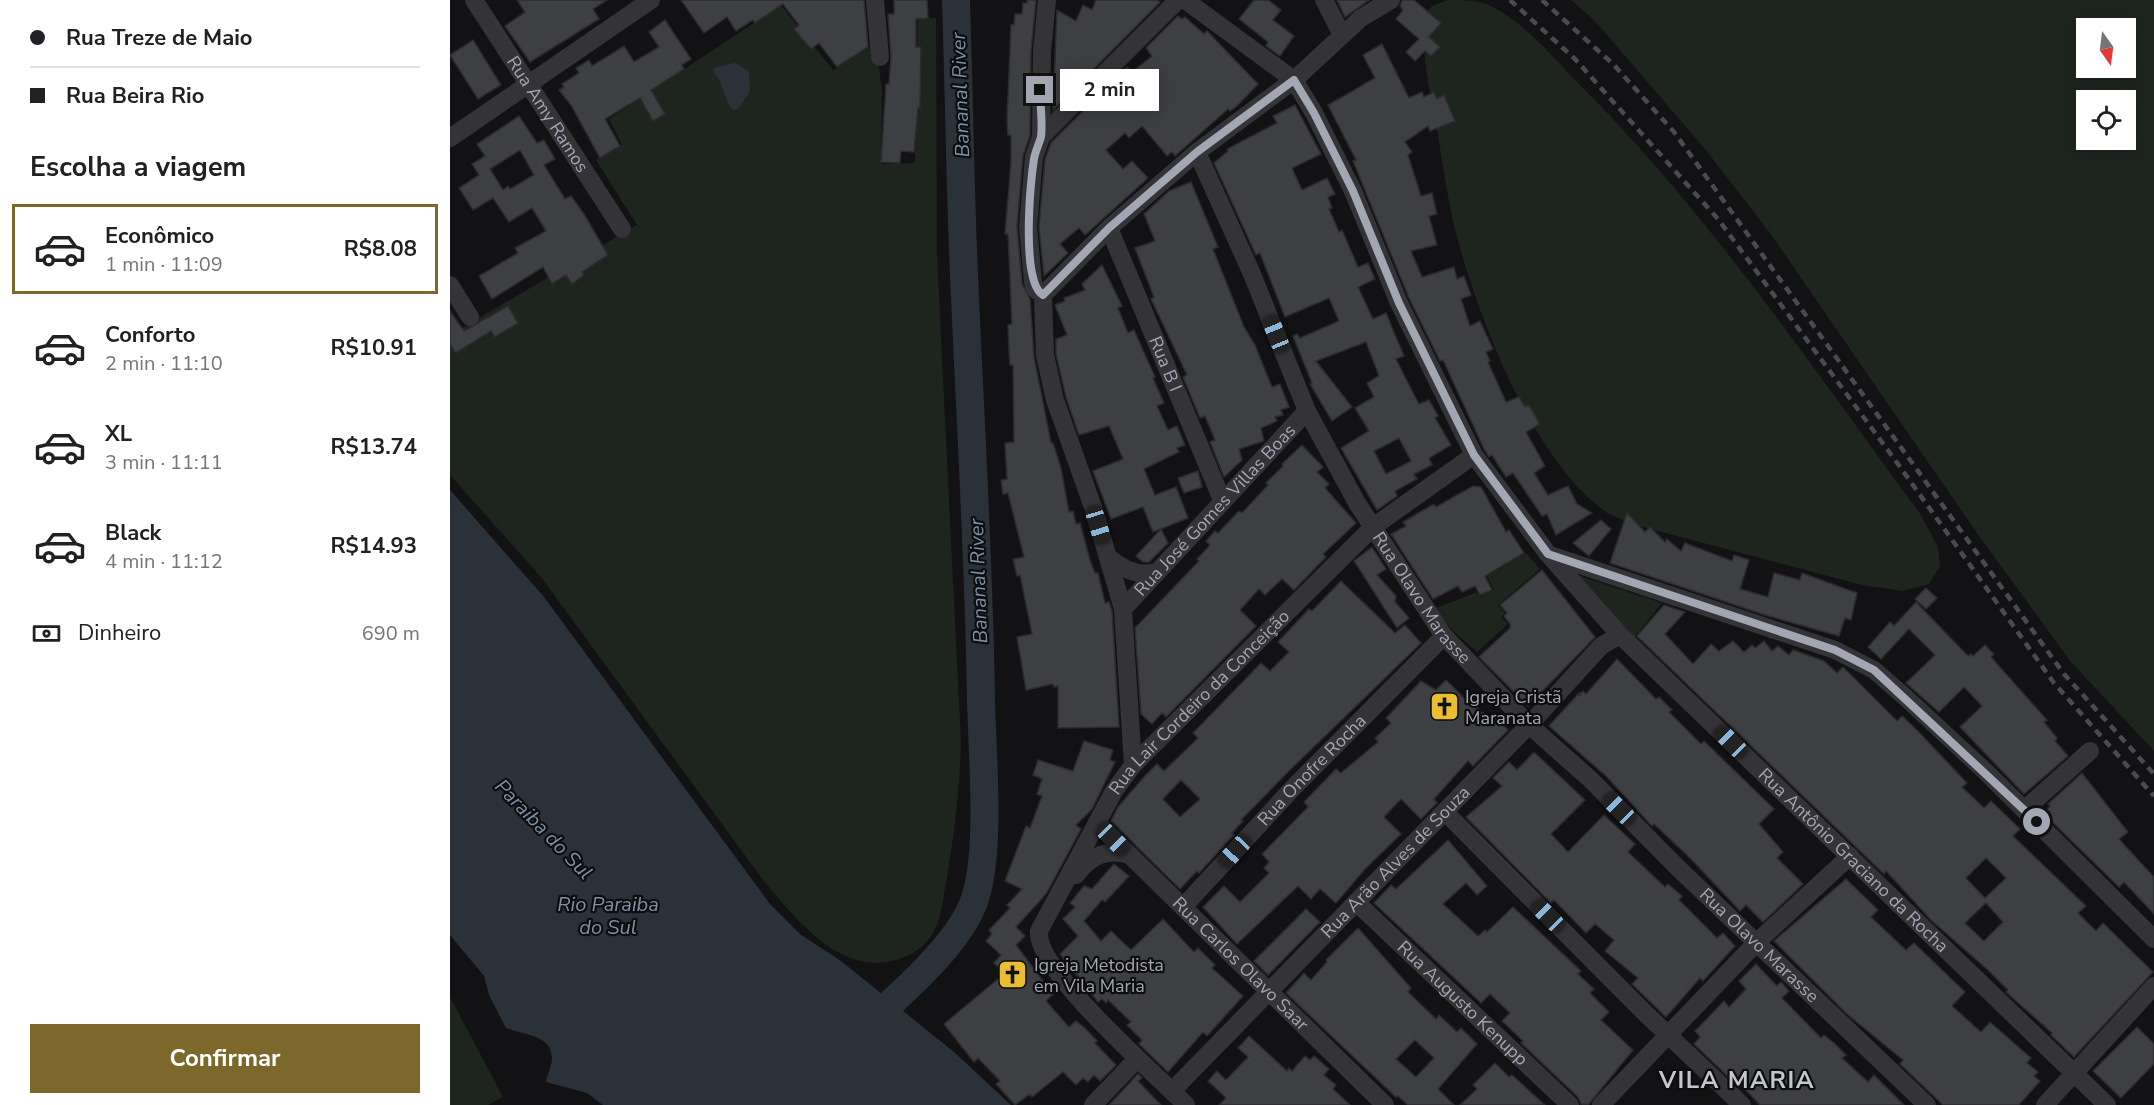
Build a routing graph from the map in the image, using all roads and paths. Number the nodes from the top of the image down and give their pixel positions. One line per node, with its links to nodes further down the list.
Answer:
1 (474, 0): 12 (street, Rua Amy Ramos)
2 (651, 0): 12 (street)
3 (875, 0): 10 (street)
4 (1047, 0): 13 (street)
5 (1178, 0): 13 (street)
6 (1185, 0): 11 (street, Rua Antônio Graciano da Rocha)
7 (1324, 0): 9 (street)
8 (1391, 0): 9 (street)
9 (1342, 35): 11 (street)
10 (880, 57)
11 (1294, 80): 15 (street); 22 (street, Rua Antônio Graciano da Rocha)
12 (527, 83): 14 (street); 17 (street, Rua Amy Ramos)
13 (1041, 137): 19 (street)
14 (450, 138)
15 (1197, 152): 16 (street); 21 (street, Rua Olavo Marasse)
16 (1109, 228): 19 (street); 23 (street, Rua B I)
17 (622, 229)
18 (450, 285): 20 (street)
19 (1043, 295): 26 (street)
20 (470, 317)
21 (1306, 411): 23 (street, Rua José Gomes Villas Boas); 24 (street, Rua Olavo Marasse)
22 (1474, 455): 24 (street, Rua Lair Cordeiro da Conceição); 25 (street, Rua Antônio Graciano da Rocha)
23 (1222, 500): 27 (street, Rua José Gomes Villas Boas)
24 (1372, 527): 30 (street, Rua Olavo Marasse); 33 (street, Rua Lair Cordeiro da Conceição)
25 (1548, 554): 29 (street, Rua Antônio Graciano da Rocha); 34 (street)
26 (1108, 557): 27 (street); 28 (street)
27 (1157, 572): 28 (street, Rua José Gomes Villas Boas)
28 (1123, 609): 33 (street)
29 (1620, 635): 31 (street, Rua Arão Alves de Souza); 38 (street, Rua Antônio Graciano da Rocha)
30 (1444, 636): 31 (street, Rua Olavo Marasse); 40 (street, Rua Onofre Rocha)
31 (1529, 725): 35 (street, Rua Arão Alves de Souza); 43 (street, Rua Olavo Marasse)
32 (2090, 751): 34 (street)
33 (1133, 765): 36 (street, Rua Lair Cordeiro da Conceição)
34 (2024, 810): 42 (street)
35 (1445, 812): 39 (street, Rua Arão Alves de Souza); 46 (street)
36 (1097, 823): 37 (street, Rua Carlos Olavo Saar); 41 (street, Rua Lair Cordeiro da Conceição)
37 (1130, 855): 40 (street, Rua Carlos Olavo Saar); 41 (street)
38 (1850, 856): 43 (street); 48 (street, Rua Antônio Graciano da Rocha)
39 (1356, 902): 45 (street, Rua Arão Alves de Souza); 53 (street, Rua Augusto Kenupp)
40 (1183, 907): 45 (street, Rua Carlos Olavo Saar)
41 (1048, 913): 47 (street)
42 (2154, 939)
43 (1758, 941): 46 (street); 56 (street, Rua Olavo Marasse)
44 (2154, 986): 48 (street)
45 (1269, 992): 49 (street, Rua Arão Alves de Souza); 52 (street, Rua Carlos Olavo Saar)
46 (1667, 1033): 54 (street); 55 (street)
47 (1136, 1060): 49 (street); 50 (street)
48 (2074, 1072): 57 (street); 58 (street, Rua Antônio Graciano da Rocha)
49 (1172, 1091): 51 (street)
50 (1093, 1105)
51 (1186, 1105)
52 (1385, 1105)
53 (1570, 1105)
54 (1601, 1105)
55 (1742, 1105)
56 (1927, 1105)
57 (2045, 1105)
58 (2108, 1105)

